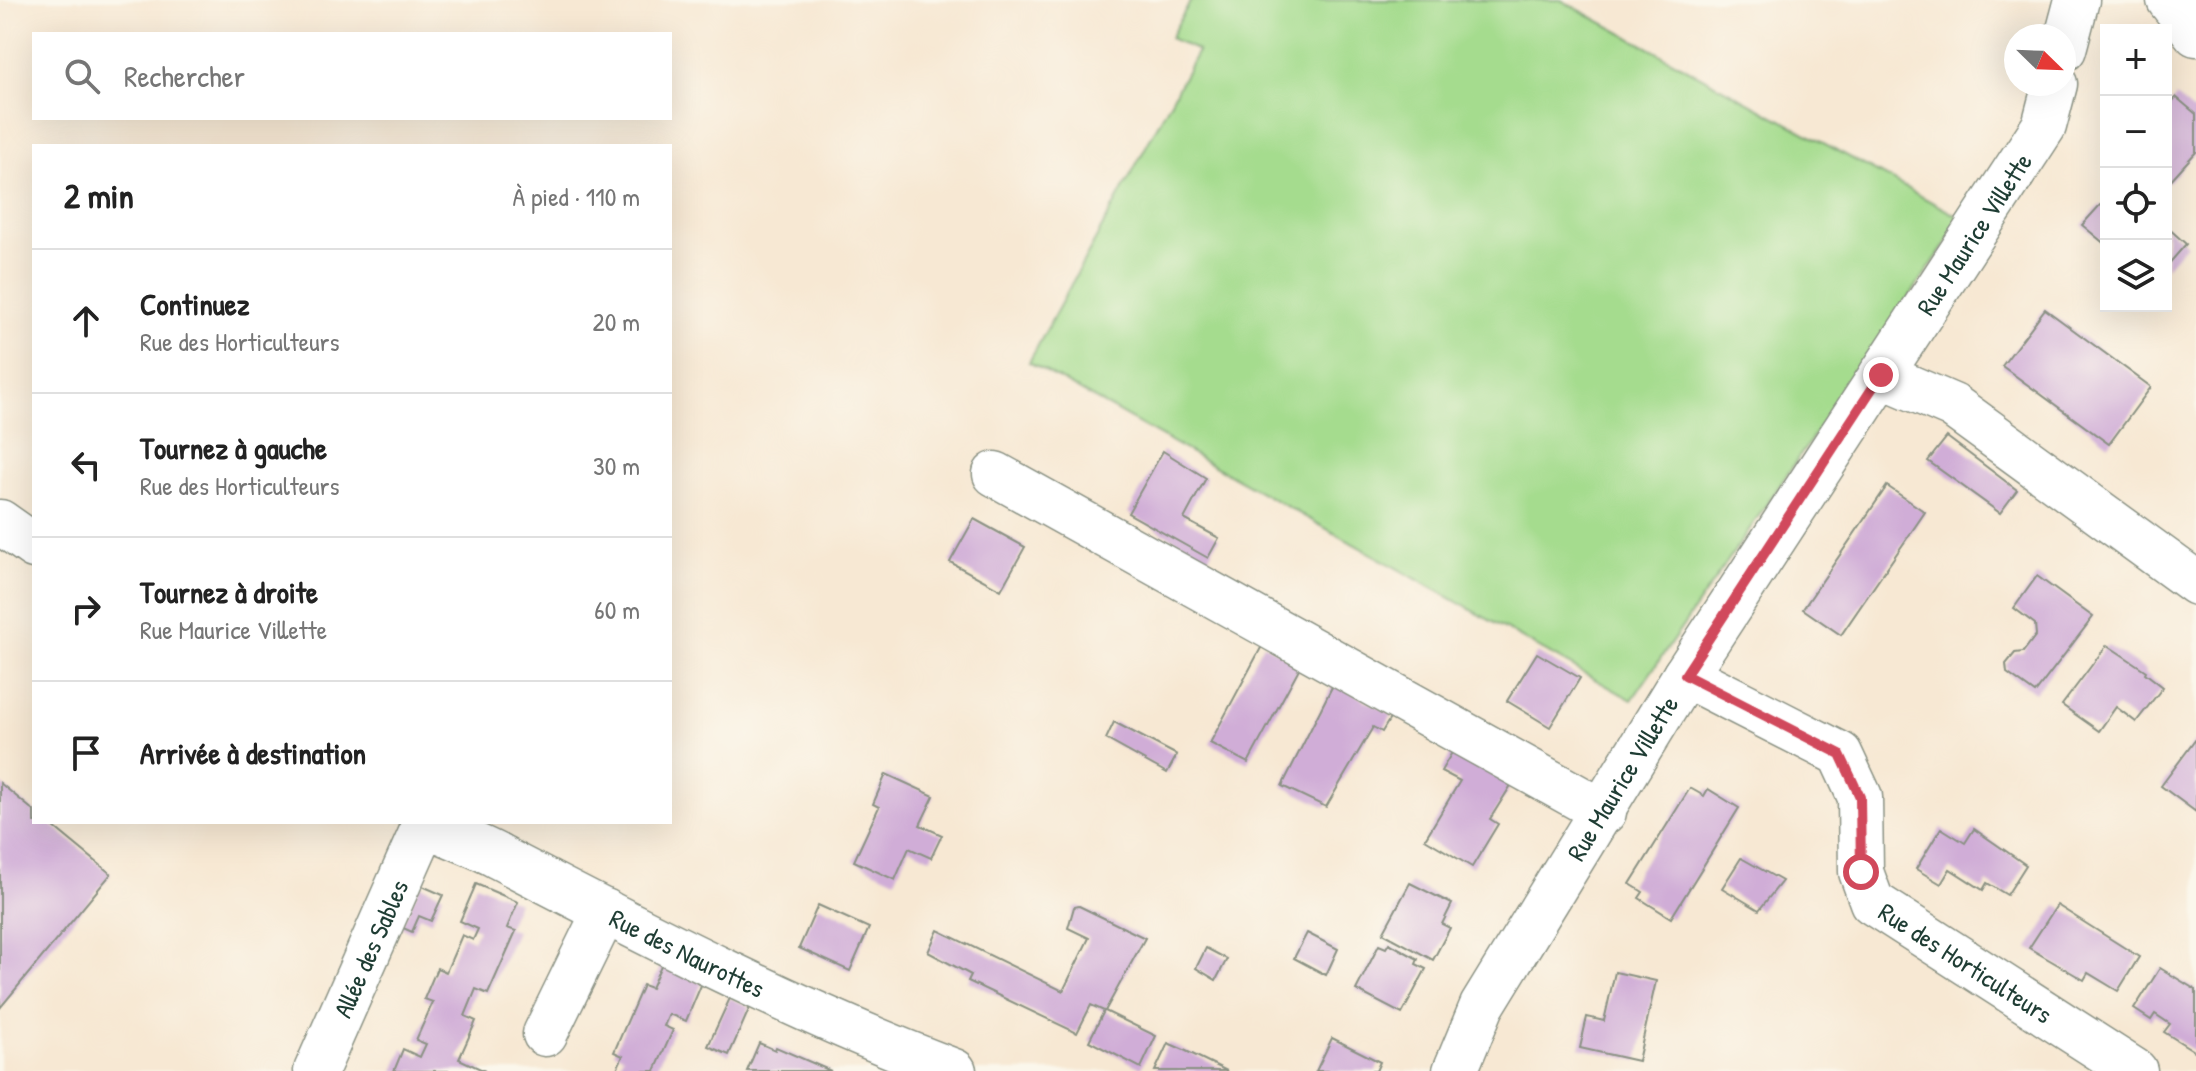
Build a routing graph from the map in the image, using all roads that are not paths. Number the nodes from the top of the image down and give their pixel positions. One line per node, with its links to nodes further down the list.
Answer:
1 (2077, 0): 3 (street)
2 (2169, 0): 4 (street)
3 (2071, 24)
4 (2196, 34)
5 (2052, 96): 6 (street, Rue Maurice Villette)
6 (1881, 375): 10 (street); 11 (street, Rue Maurice Villette)
7 (995, 474): 12 (street)
8 (0, 522): 9 (street)
9 (32, 545)
10 (2196, 583)
11 (1685, 675): 12 (street, Rue Maurice Villette); 20 (street, Rue des Horticulteurs)
12 (1604, 812): 19 (street, Rue Maurice Villette)
13 (423, 824): 17 (street, Allée des Sables)
14 (426, 824): 15 (street, Rue des Naurottes)
15 (605, 911): 16 (street); 18 (street, Rue des Naurottes)
16 (545, 1034)
17 (316, 1071)
18 (954, 1071)
19 (1455, 1071)
20 (2135, 1071)

